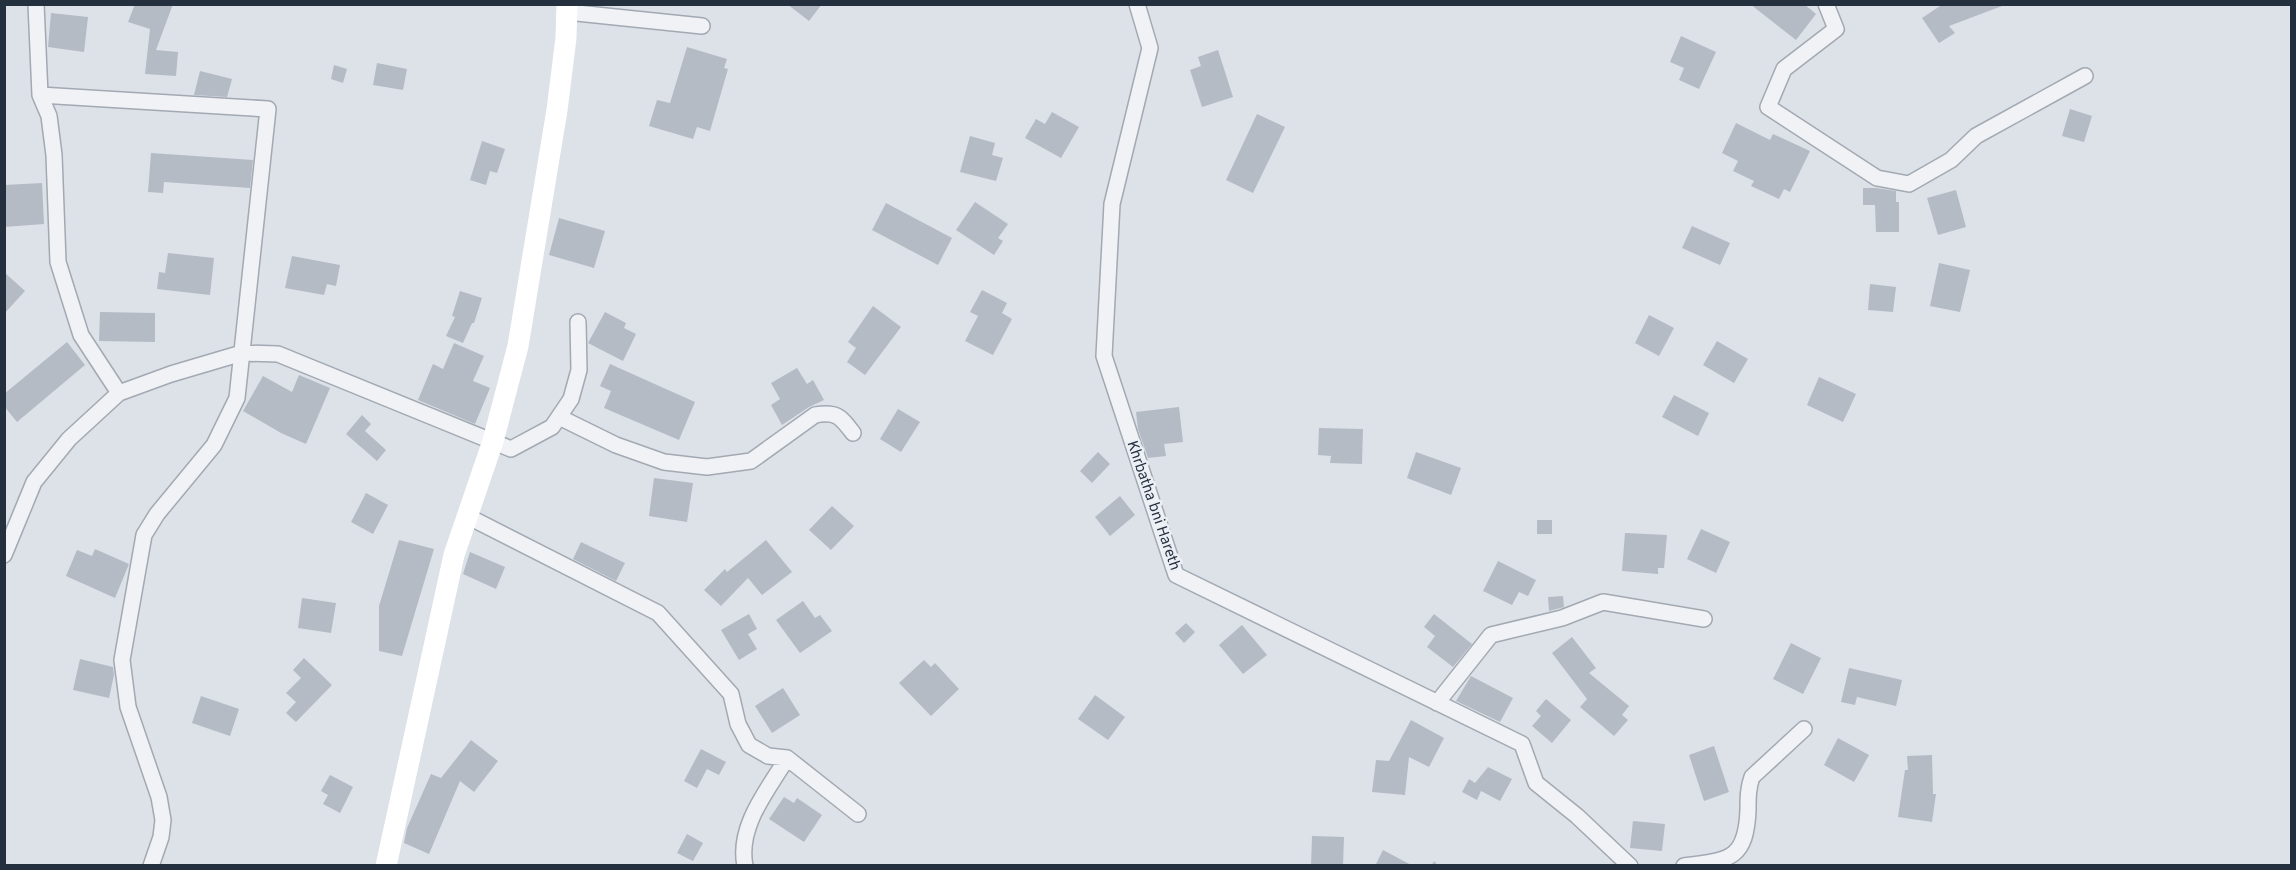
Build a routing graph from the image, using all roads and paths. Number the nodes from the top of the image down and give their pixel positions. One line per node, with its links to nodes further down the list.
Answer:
1 (36, 4): 7 (street)
2 (1137, 4): 17 (street, Khrbatha bni Hareth)
3 (1826, 4): 6 (street)
4 (567, 8): 5 (street); 13 (street)
5 (702, 26)
6 (2085, 76)
7 (40, 95): 9 (street); 10 (street)
8 (578, 322): 11 (street)
9 (242, 353): 10 (street); 13 (street); 21 (street)
10 (119, 393): 15 (street)
11 (559, 417): 12 (street); 13 (street)
12 (853, 433)
13 (493, 441): 14 (street)
14 (467, 516): 19 (street); 22 (street)
15 (4, 555)
16 (1704, 619): 17 (street)
17 (1437, 703): 24 (street, Khrbatha bni Hareth)
18 (1804, 729): 25 (street)
19 (787, 758): 20 (street); 23 (street)
20 (858, 814)
21 (151, 866)
22 (386, 866)
23 (745, 866)
24 (1630, 866)
25 (1684, 866)

